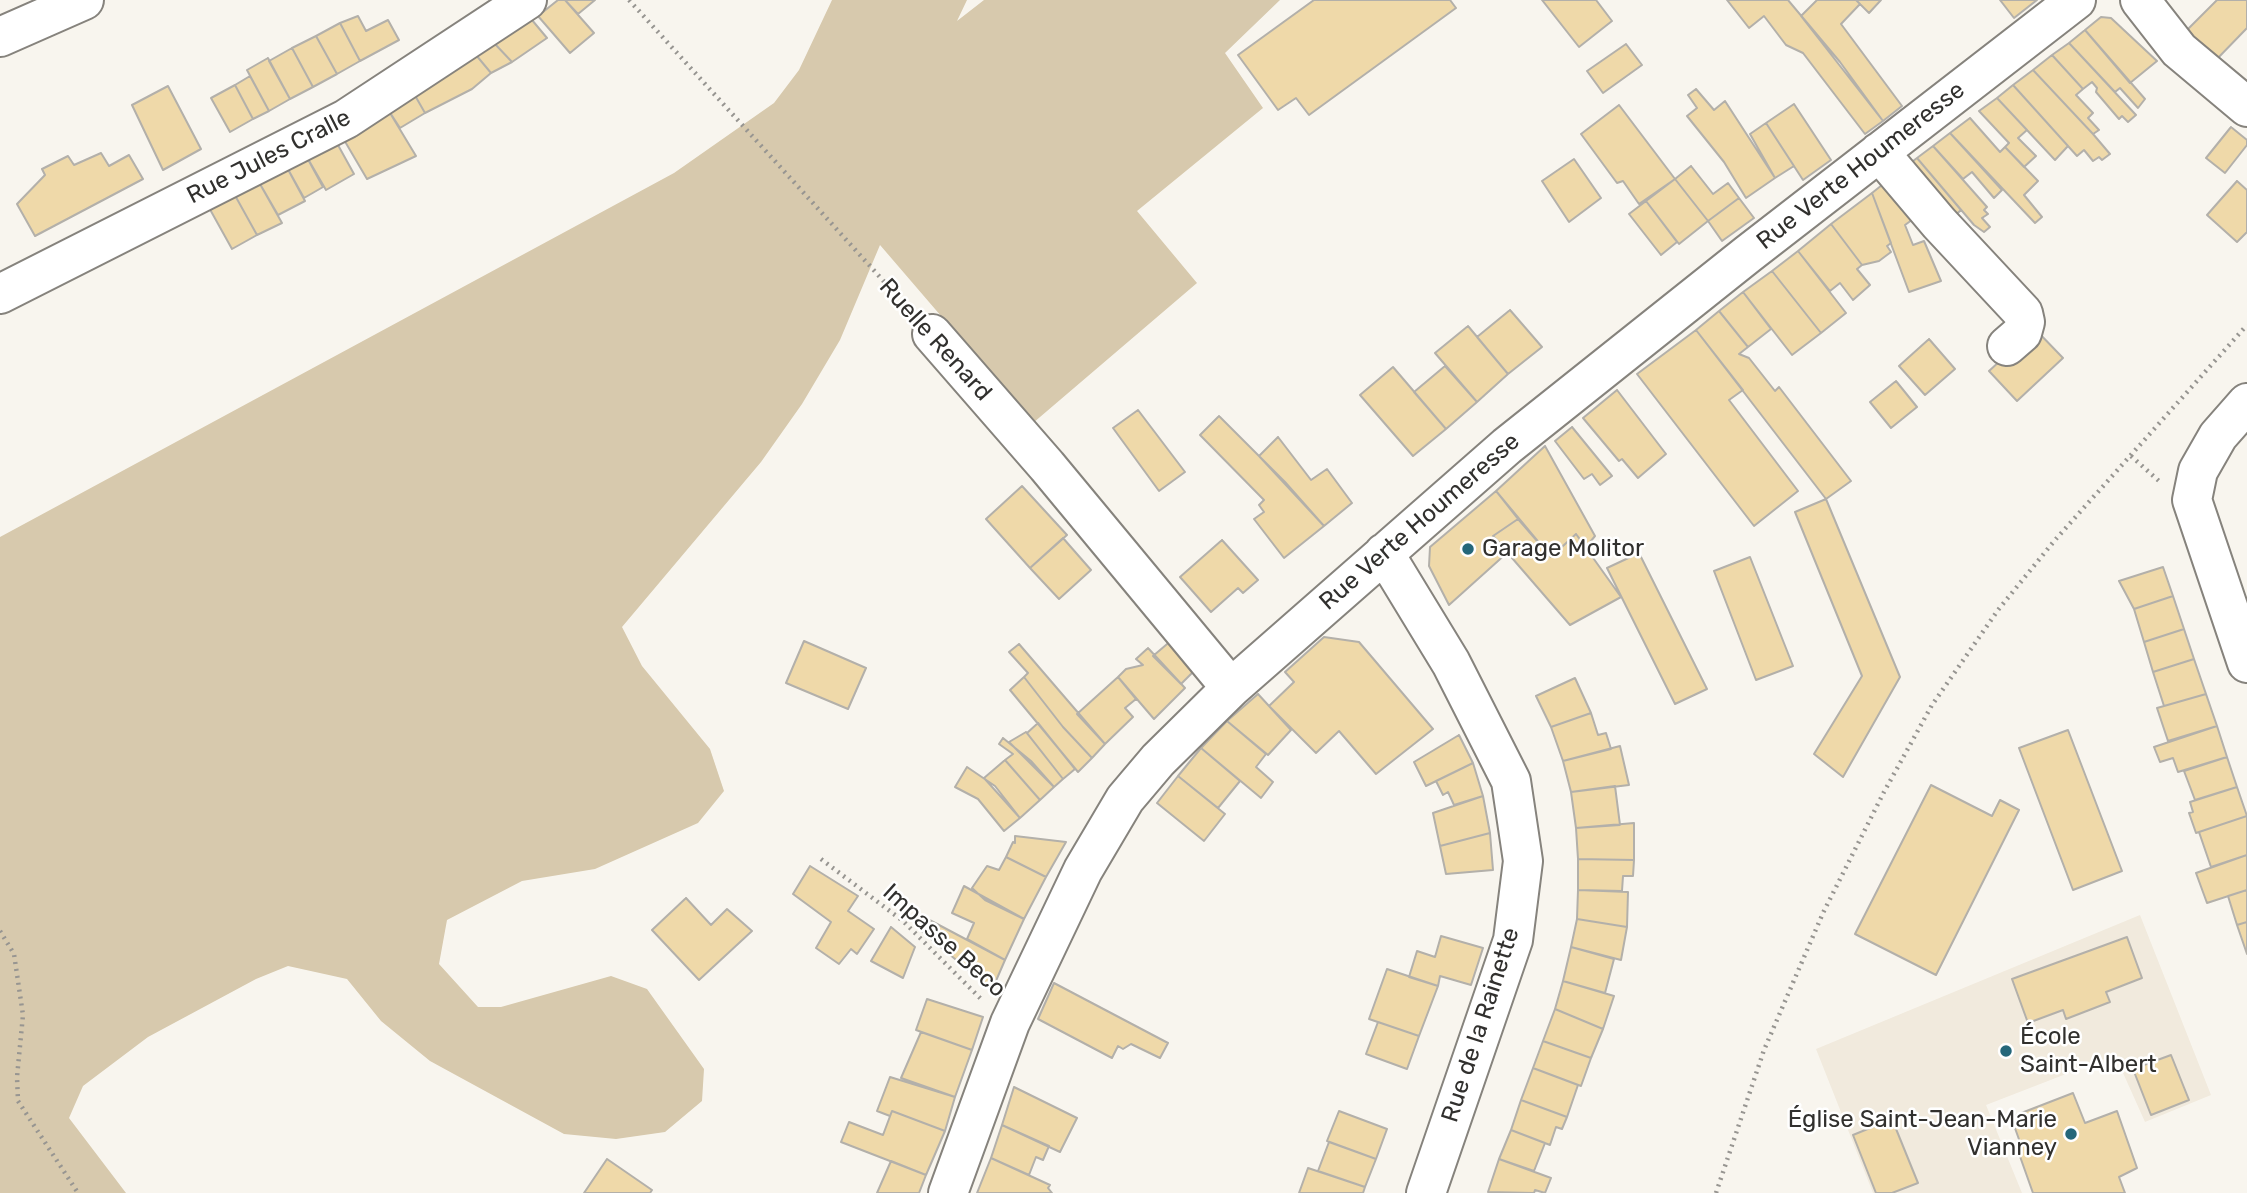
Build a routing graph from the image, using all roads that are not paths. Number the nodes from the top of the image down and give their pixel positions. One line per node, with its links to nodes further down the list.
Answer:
1 (84, 0): 5 (street)
2 (527, 0): 8 (street, Rue Jules Cralle)
3 (2076, 0): 7 (street, Rue Verte Houmeresse)
4 (2140, 0): 6 (street)
5 (0, 37)
6 (2247, 107)
7 (1880, 152): 10 (street); 12 (street, Rue Verte Houmeresse)
8 (0, 294)
9 (932, 334): 14 (street, Ruelle Renard)
10 (2007, 346)
11 (2247, 403): 13 (street)
12 (1384, 552): 14 (street, Rue Verte Houmeresse); 16 (street, Rue de la Rainette)
13 (2247, 663)
14 (1231, 688): 15 (street, Rue Verte Houmeresse)
15 (948, 1193)
16 (1426, 1193)

